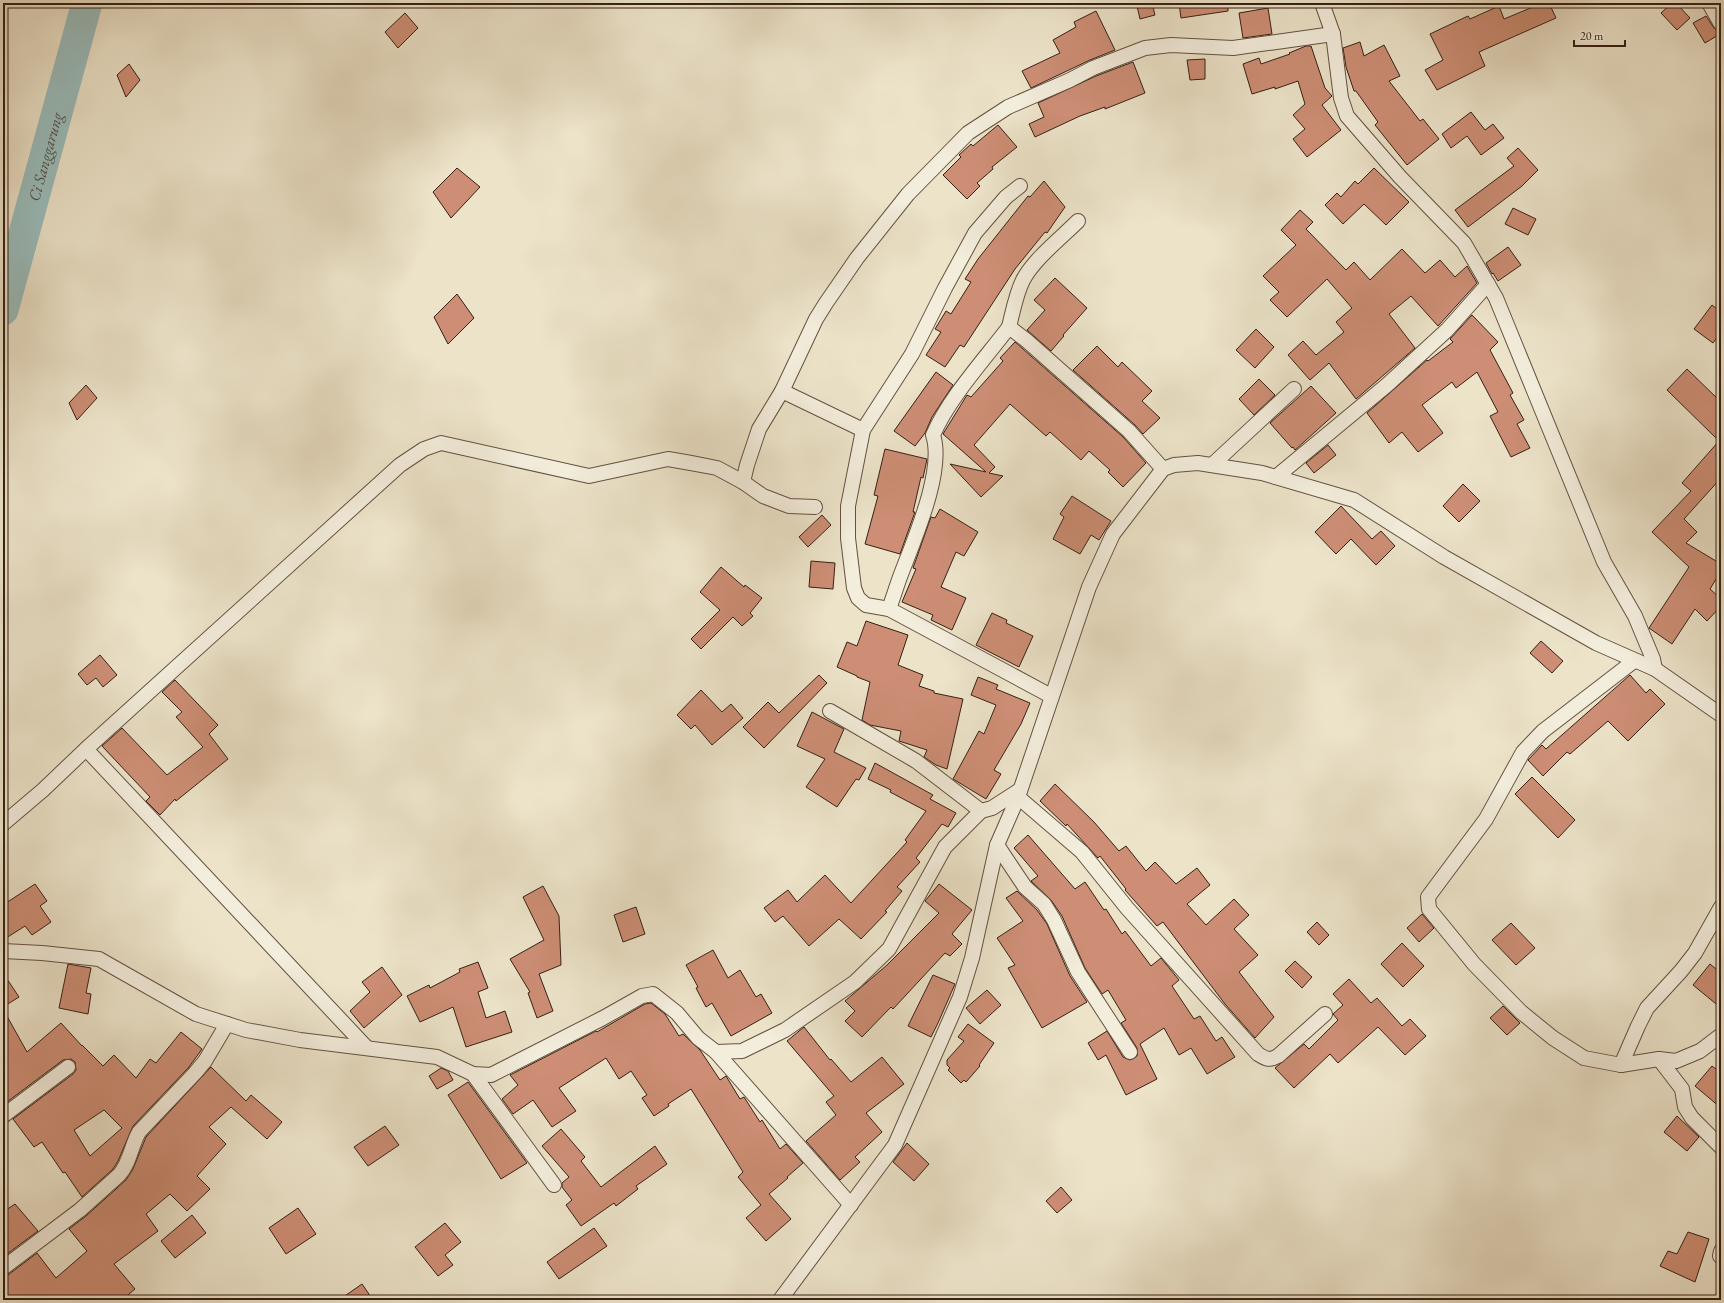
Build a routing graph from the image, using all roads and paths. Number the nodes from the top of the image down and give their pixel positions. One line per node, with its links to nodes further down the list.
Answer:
1 (1322, 3): 4 (street)
2 (1709, 3): 3 (street)
3 (1721, 24)
4 (1333, 34): 7 (street); 10 (street)
5 (1020, 186): 11 (street)
6 (1078, 221): 8 (street)
7 (1488, 284): 14 (street); 19 (street)
8 (1009, 327): 13 (street); 17 (street)
9 (1294, 389): 12 (street)
10 (782, 391): 11 (street); 15 (street)
11 (863, 430): 17 (street)
12 (1212, 465): 13 (street); 14 (street)
13 (1163, 469): 20 (street)
14 (1276, 477): 18 (street)
15 (743, 482): 16 (street); 23 (street)
16 (815, 507)
17 (890, 609): 20 (street)
18 (1634, 661): 19 (street); 37 (street)
19 (1655, 670): 22 (street)
20 (1051, 696): 24 (street)
21 (830, 711): 25 (street)
22 (1721, 716)
23 (86, 749): 26 (street); 33 (street)
24 (1019, 794): 25 (street); 27 (street); 30 (street)
25 (981, 811): 34 (street)
26 (3, 824)
27 (997, 844): 35 (street); 43 (street)
28 (1721, 907): 37 (street)
29 (3, 951): 31 (street)
30 (1325, 1014)
31 (227, 1024): 33 (street); 44 (street)
32 (1721, 1035): 36 (street)
33 (367, 1048): 39 (street)
34 (716, 1052): 39 (street); 43 (street)
35 (1130, 1052)
36 (1659, 1059): 37 (street); 41 (street)
37 (1621, 1065)
38 (68, 1067): 40 (street)
39 (473, 1074): 42 (street)
40 (3, 1116)
41 (1721, 1147)
42 (554, 1185)
43 (850, 1205): 45 (street)
44 (3, 1268)
45 (780, 1300)

